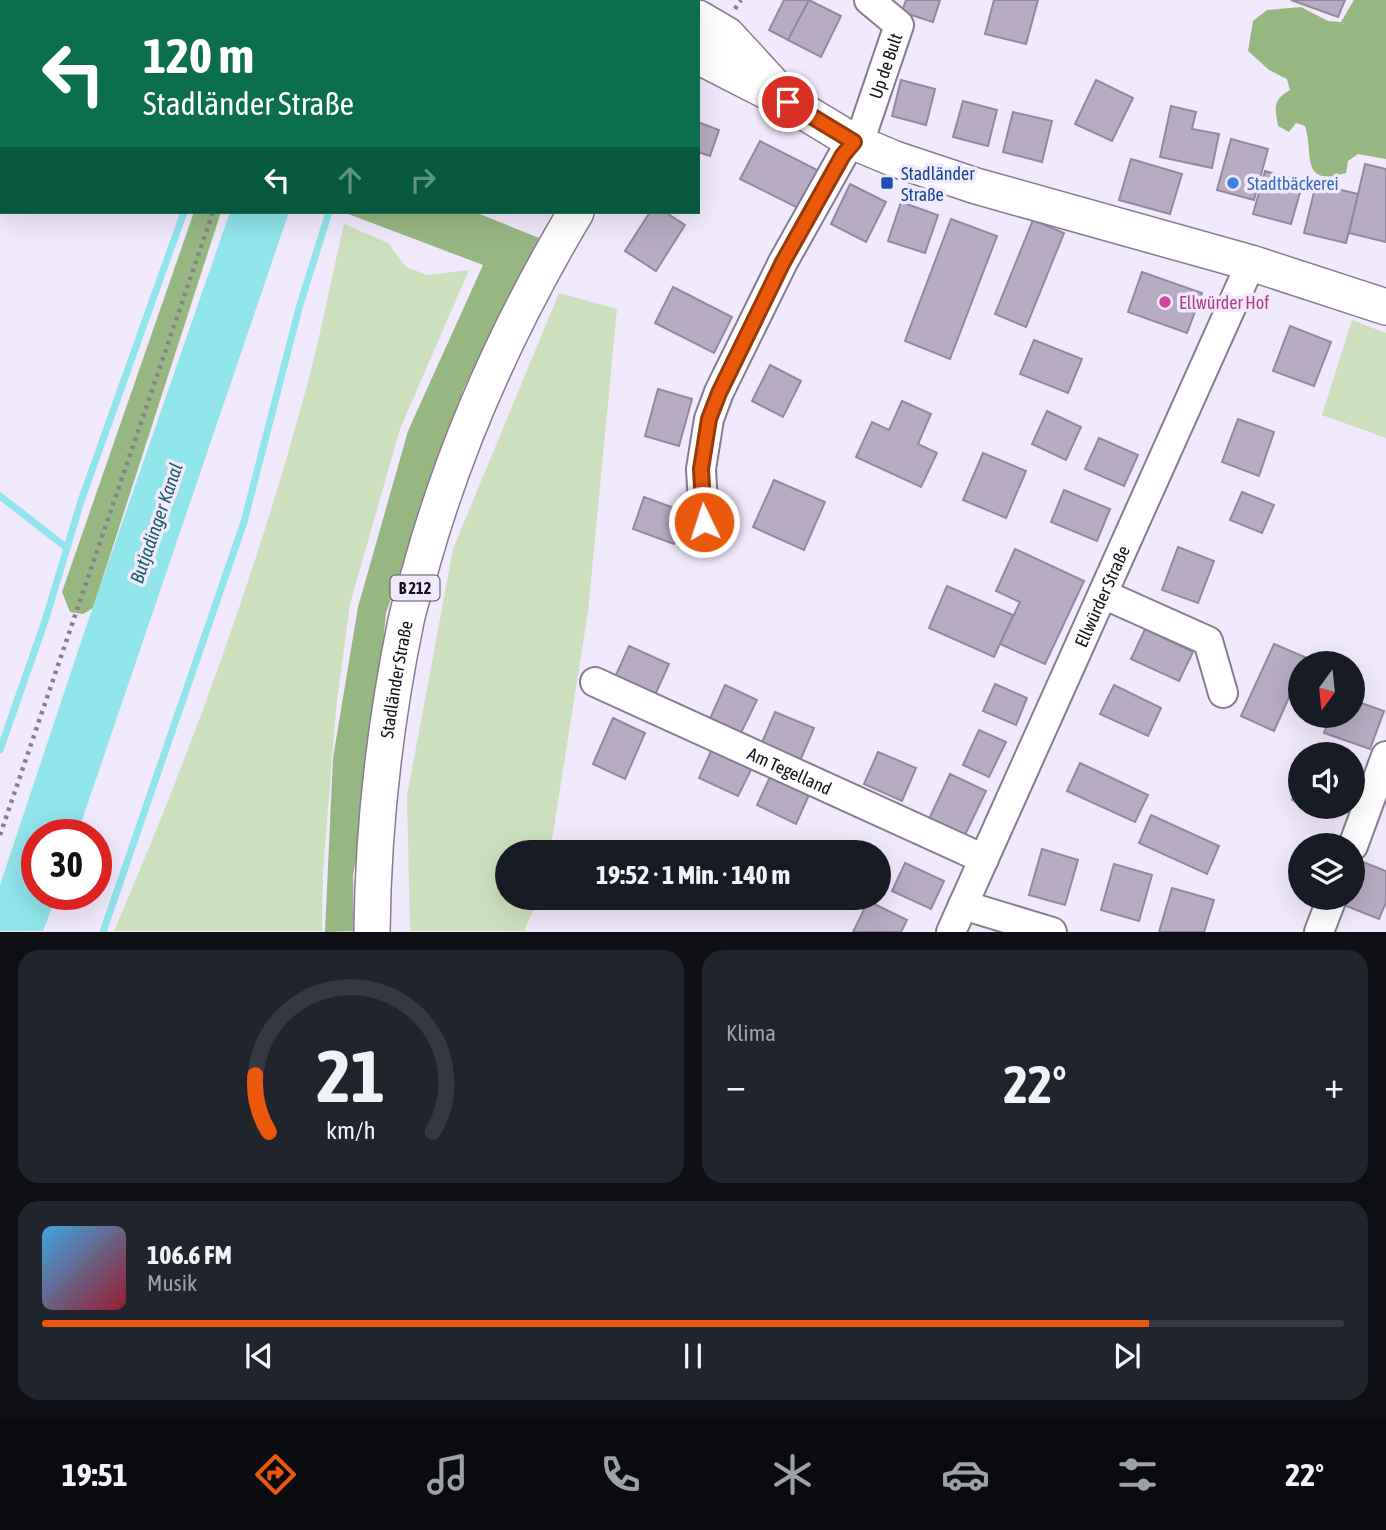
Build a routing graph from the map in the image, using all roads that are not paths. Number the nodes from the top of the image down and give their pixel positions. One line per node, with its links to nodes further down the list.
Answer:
1 (710, 0): 3 (main road)
2 (869, 0): 7 (street, Up de Bult)
3 (700, 15)
4 (700, 19): 6 (main road)
5 (700, 57): 6 (main road)
6 (788, 102): 7 (main road)
7 (854, 142): 9 (main road); 11 (street)
8 (575, 214): 20 (main road, Stadländer Straße / B 212)
9 (1251, 263): 10 (main road); 12 (street, Ellwürder Straße)
10 (1386, 307)
11 (704, 522)
12 (1103, 594): 14 (street); 17 (street, Ellwürder Straße)
13 (595, 682): 17 (street, Am Tegelland)
14 (1223, 693)
15 (1386, 756): 16 (street)
16 (1358, 833)
17 (984, 859): 18 (street, Ellwürder Straße)
18 (963, 905): 21 (street, Ellwürder Straße); 22 (street)
19 (1327, 910): 23 (street)
20 (372, 932)
21 (951, 932)
22 (1052, 932)
23 (1319, 932)

